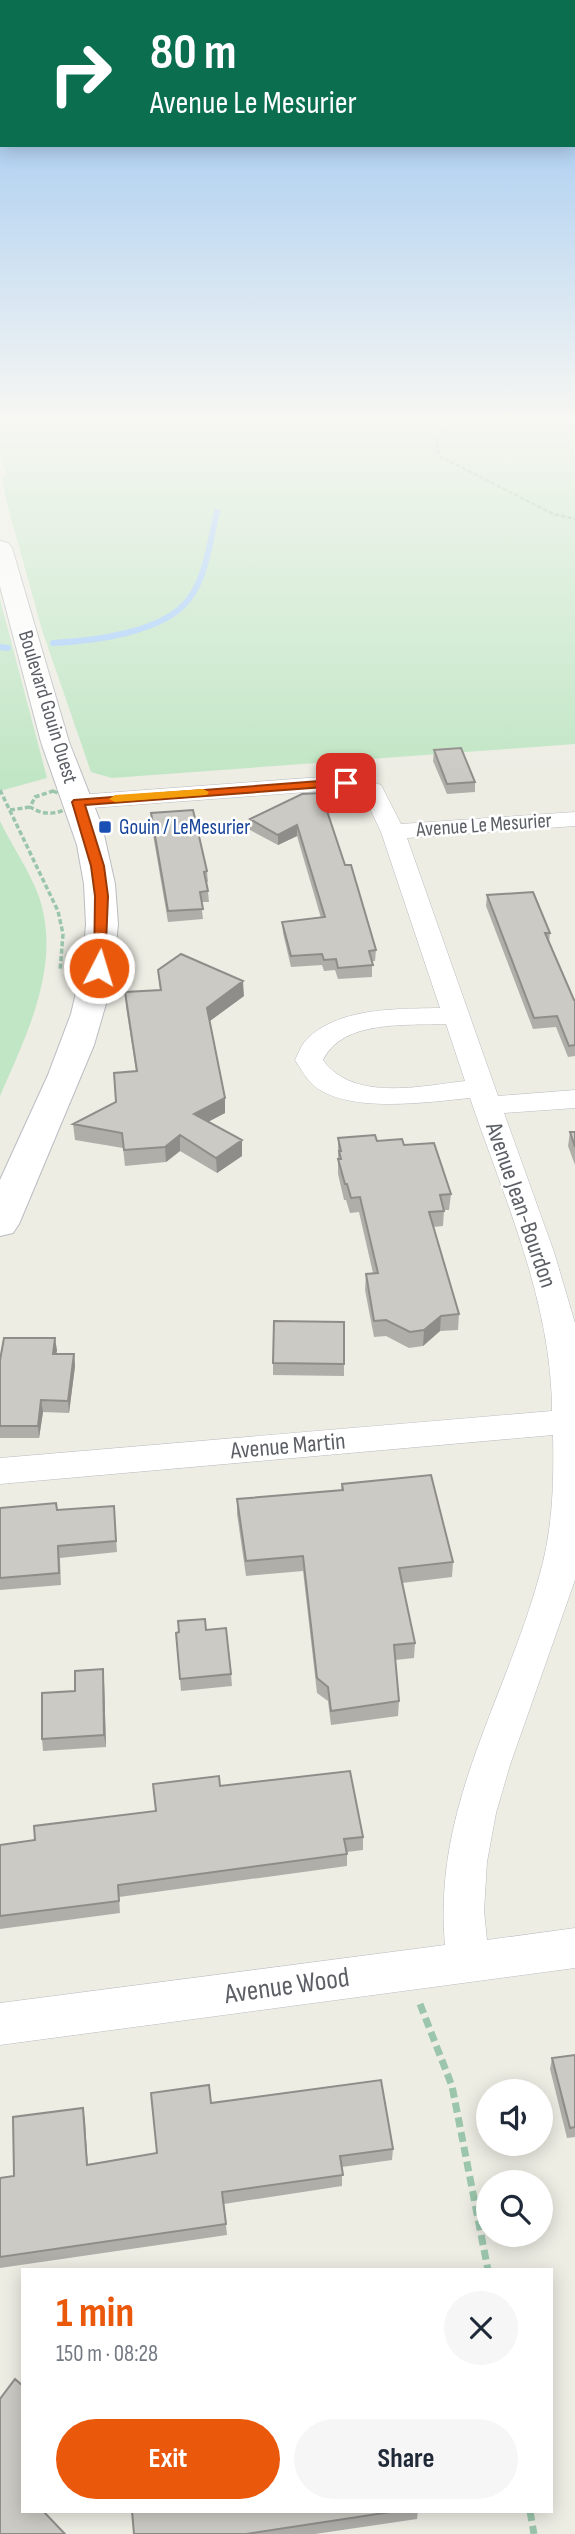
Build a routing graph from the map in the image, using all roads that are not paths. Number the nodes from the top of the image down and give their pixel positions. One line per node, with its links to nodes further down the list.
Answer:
1 (0, 548): 2 (street, Boulevard Gouin Ouest)
2 (78, 802): 4 (street, Avenue Jean-Bourdon); 8 (street, Boulevard Gouin Ouest)
3 (575, 819): 4 (street, Avenue Le Mesurier)
4 (393, 832): 5 (street, Avenue Jean-Bourdon)
5 (457, 1014): 6 (street, Avenue Jean-Bourdon); 6 (street)
6 (484, 1097): 7 (street); 9 (street, Avenue Jean-Bourdon)
7 (575, 1099)
8 (0, 1224)
9 (572, 1421): 10 (street, Avenue Martin); 12 (street, Avenue Jean-Bourdon)
10 (0, 1471)
11 (575, 1948): 12 (street, Avenue Wood)
12 (468, 1962): 13 (street, Avenue Wood)
13 (0, 2024)

